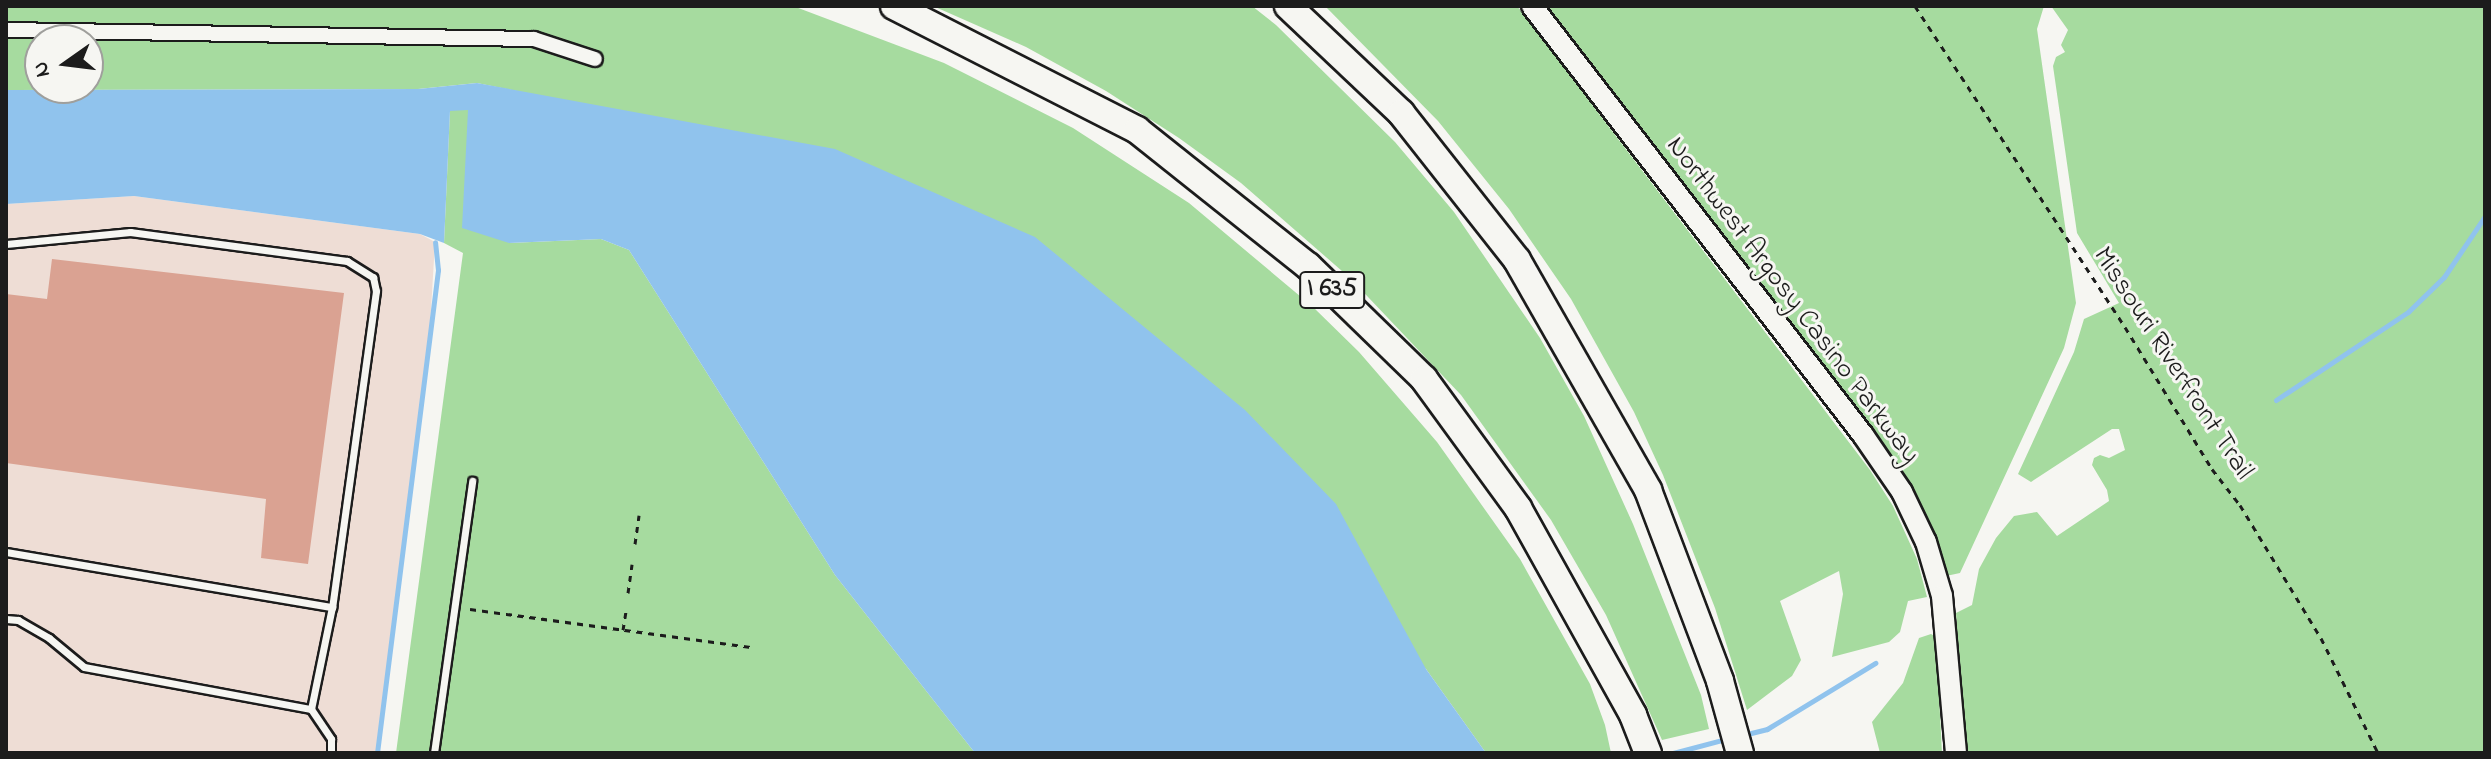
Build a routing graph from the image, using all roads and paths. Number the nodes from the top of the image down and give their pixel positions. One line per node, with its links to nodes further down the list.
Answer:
1 (894, 6): 23 (highway, I 635)
2 (1288, 6): 24 (highway)
3 (1532, 6): 25 (street, Northwest Argosy Casino Parkway)
4 (1915, 6): 26 (path, Missouri Riverfront Trail)
5 (6, 30): 6 (street)
6 (595, 59)
7 (6, 244): 14 (lane)
8 (472, 481): 22 (lane)
9 (639, 515): 10 (path)
10 (635, 544)
11 (6, 552): 14 (lane)
12 (632, 564): 13 (path)
13 (628, 593)
14 (332, 607): 20 (lane)
15 (470, 609): 18 (path)
16 (626, 612): 18 (path)
17 (6, 619): 20 (lane)
18 (623, 630): 19 (path)
19 (752, 647)
20 (311, 709): 21 (lane)
21 (331, 753)
22 (434, 753)
23 (1648, 753)
24 (1740, 753)
25 (1956, 753)
26 (2378, 753)

